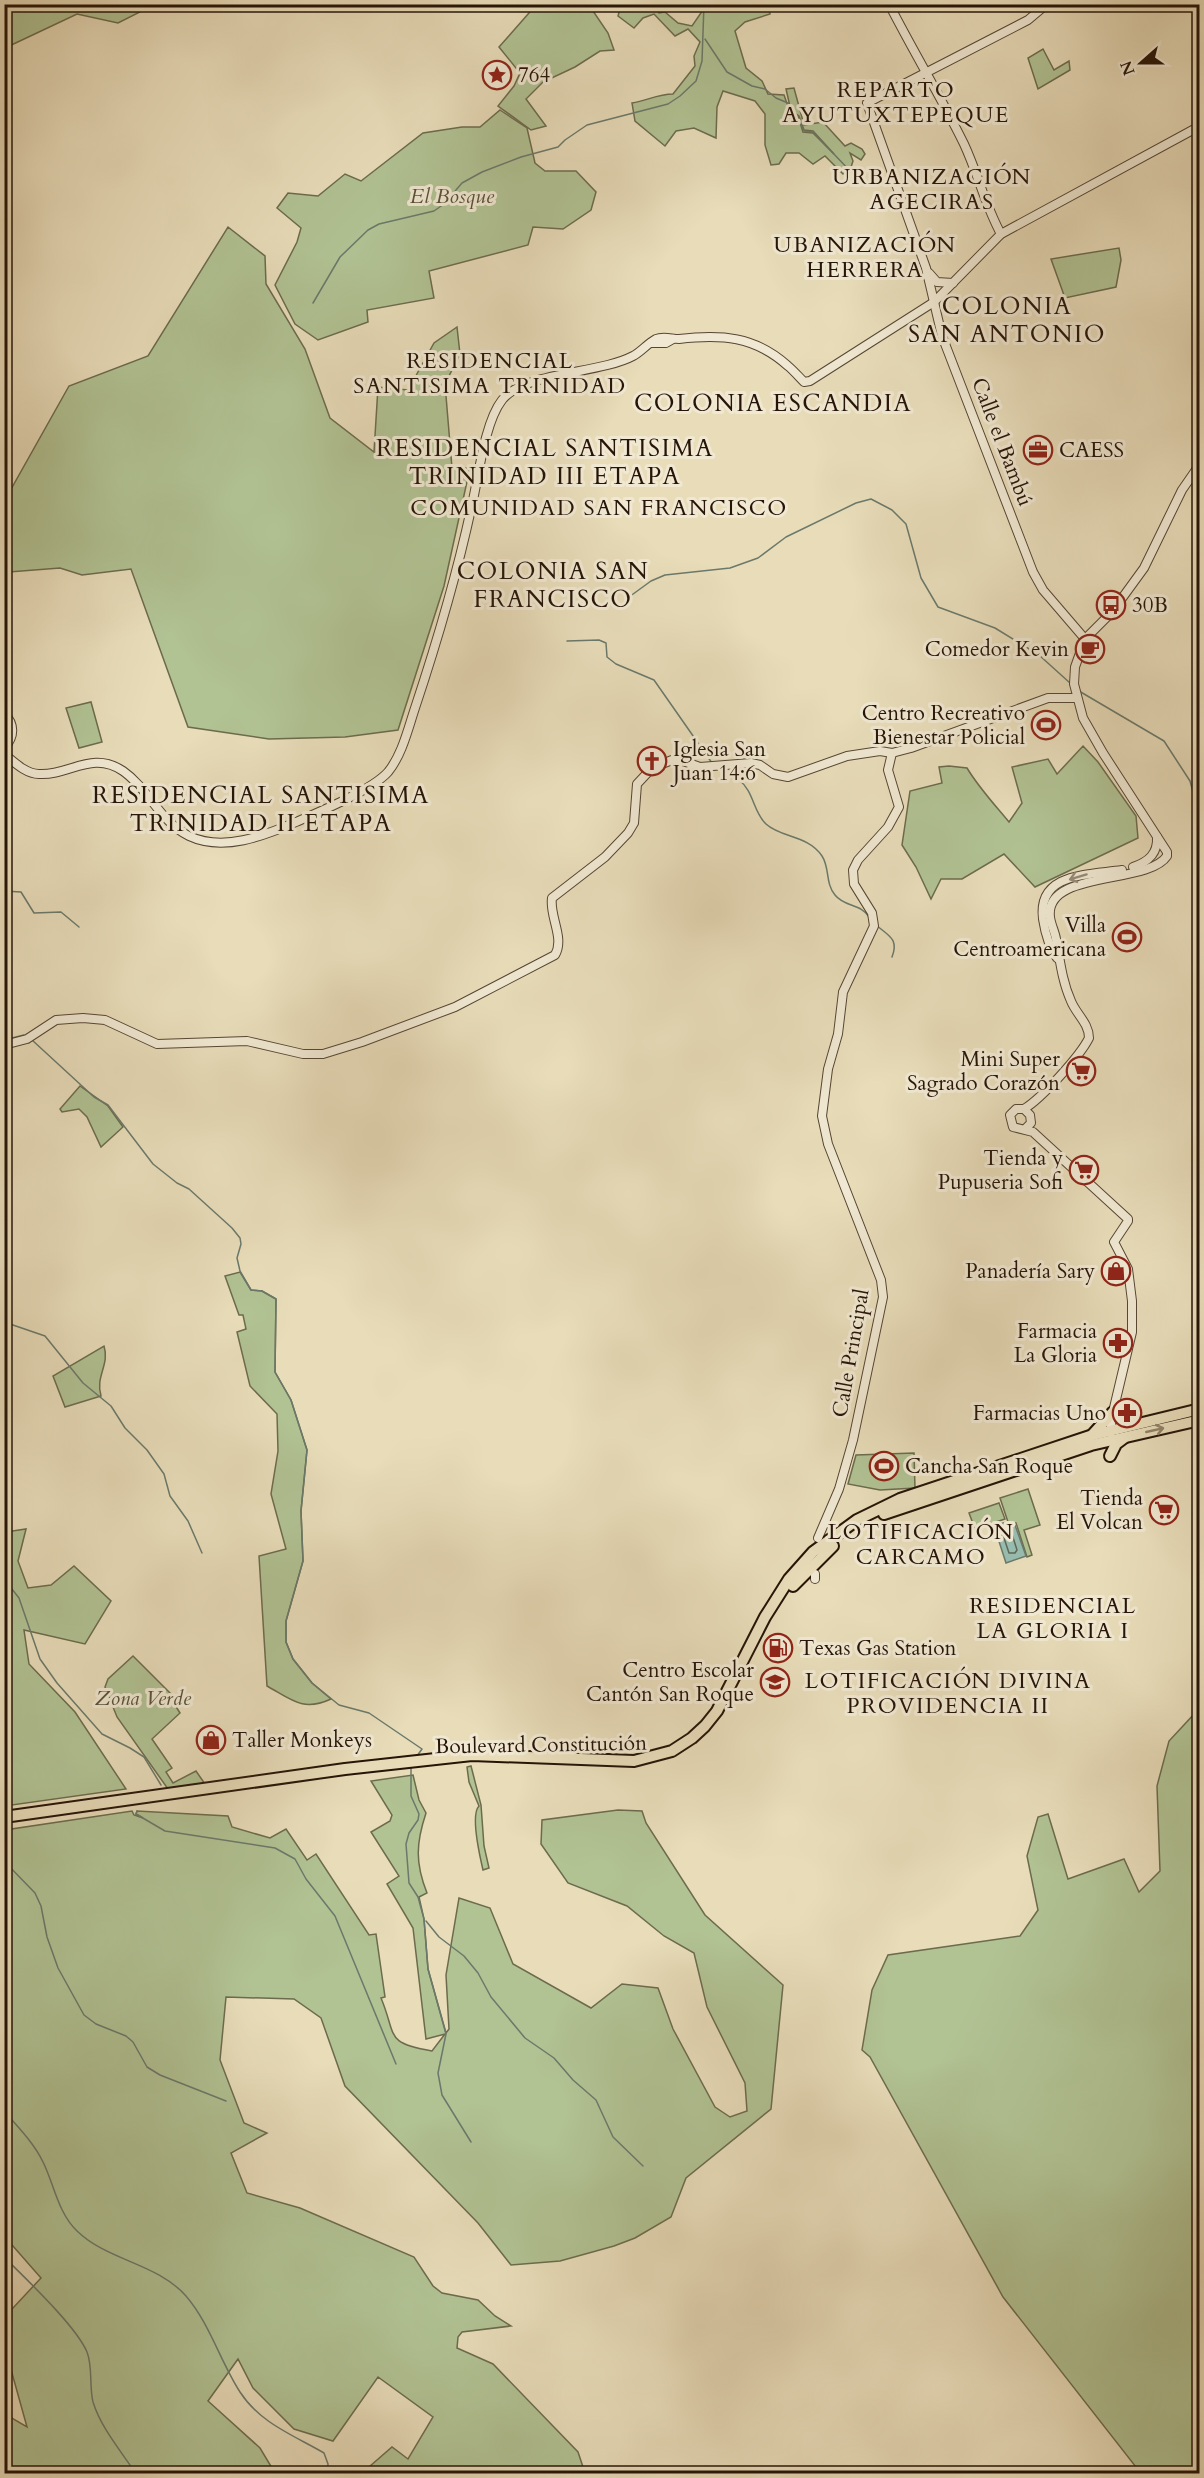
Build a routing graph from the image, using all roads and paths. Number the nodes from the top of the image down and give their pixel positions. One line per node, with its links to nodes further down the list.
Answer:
1 (889, 4): 3 (street)
2 (1047, 4): 3 (street)
3 (925, 73): 5 (street); 6 (street, Calle el Bambú)
4 (1200, 126): 5 (street)
5 (1001, 234): 7 (street)
6 (927, 268): 7 (street); 8 (street, Calle el Bambú)
7 (953, 283): 8 (street)
8 (934, 302): 10 (street, Calle el Bambú); 15 (street)
9 (1200, 464): 10 (street)
10 (1085, 639): 11 (street)
11 (1076, 698): 14 (street); 16 (street)
12 (4, 713): 13 (street)
13 (4, 748)
14 (892, 753): 18 (street); 25 (street, Calle Principal)
15 (4, 754)
16 (1157, 836): 17 (street, one-way to 17); 17 (street)
17 (1051, 935): 20 (street)
18 (4, 1045)
19 (1200, 1409): 22 (highway, Boulevard Constitución)
20 (1112, 1414): 22 (highway); 23 (street); 24 (highway)
21 (1200, 1420): 22 (highway, Boulevard Constitución, one-way to 21)
22 (1126, 1432): 23 (highway, Boulevard Constitución); 24 (highway)
23 (1110, 1435): 24 (highway, Boulevard Constitución)
24 (1092, 1440): 26 (highway, Boulevard Constitución); 27 (highway, Boulevard Constitución)
25 (818, 1538)
26 (4, 1817)
27 (4, 1823)

